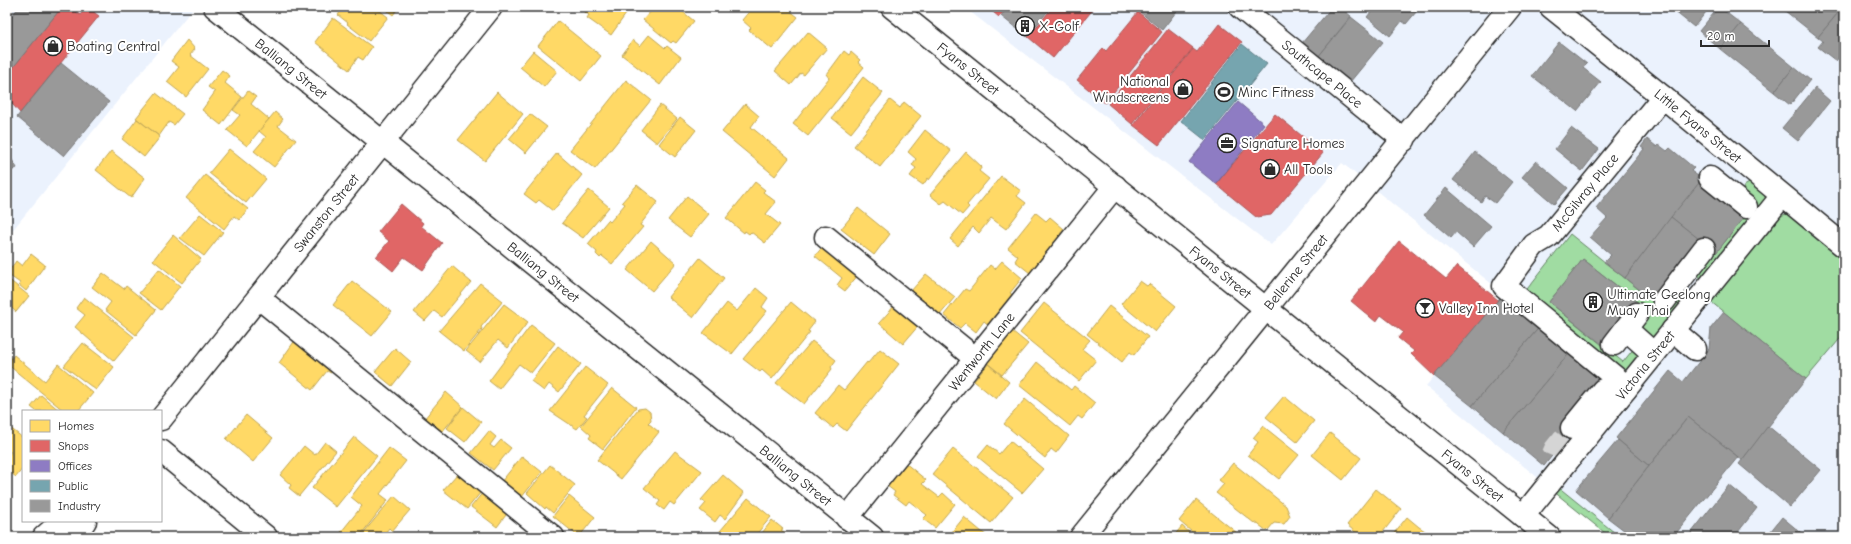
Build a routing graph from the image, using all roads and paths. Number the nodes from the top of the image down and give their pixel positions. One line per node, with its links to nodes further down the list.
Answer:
1 (214, 7): 9 (street, Balliang Street)
2 (491, 7): 9 (street, Swanston Street)
3 (892, 7): 12 (street, Fyans Street)
4 (1240, 7): 8 (street, Southcape Place)
5 (1510, 7): 8 (street, Bellerine Street)
6 (1551, 7): 7 (street, Little Fyans Street)
7 (1663, 97): 10 (street, Little Fyans Street); 29 (street, McGilvray Place)
8 (1404, 140): 23 (street, Bellerine Street)
9 (382, 142): 21 (street, Swanston Street); 34 (street, Balliang Street)
10 (1749, 168): 13 (street); 14 (street, Little Fyans Street)
11 (1710, 178): 13 (street)
12 (1116, 186): 23 (street, Fyans Street); 28 (street, Wentworth Lane)
13 (1728, 191): 15 (street)
14 (1782, 196): 17 (street, Little Fyans Street); 20 (street, Victoria Street)
15 (1746, 207)
16 (826, 237): 28 (street)
17 (1844, 246)
18 (1704, 249): 19 (street)
19 (1682, 278): 20 (street); 22 (street)
20 (1702, 295): 25 (street, Victoria Street)
21 (259, 298): 30 (street, Swanston Street); 40 (street)
22 (1664, 301)
23 (1267, 310): 33 (street, Fyans Street); 42 (street, Bellerine Street)
24 (1626, 329): 27 (street)
25 (1673, 330): 26 (street); 27 (street, Victoria Street)
26 (1695, 349)
27 (1654, 354): 29 (street, Victoria Street)
28 (976, 358): 34 (street, Wentworth Lane)
29 (1626, 388): 31 (street); 33 (street, Victoria Street)
30 (162, 418)
31 (1572, 428)
32 (162, 452): 39 (street)
33 (1523, 516): 43 (street, Fyans Street)
34 (847, 518): 41 (street, Balliang Street)
35 (61, 522): 37 (street)
36 (84, 522): 38 (street)
37 (44, 537)
38 (74, 537)
39 (266, 537)
40 (553, 537)
41 (872, 537)
42 (1081, 537)
43 (1549, 537)

